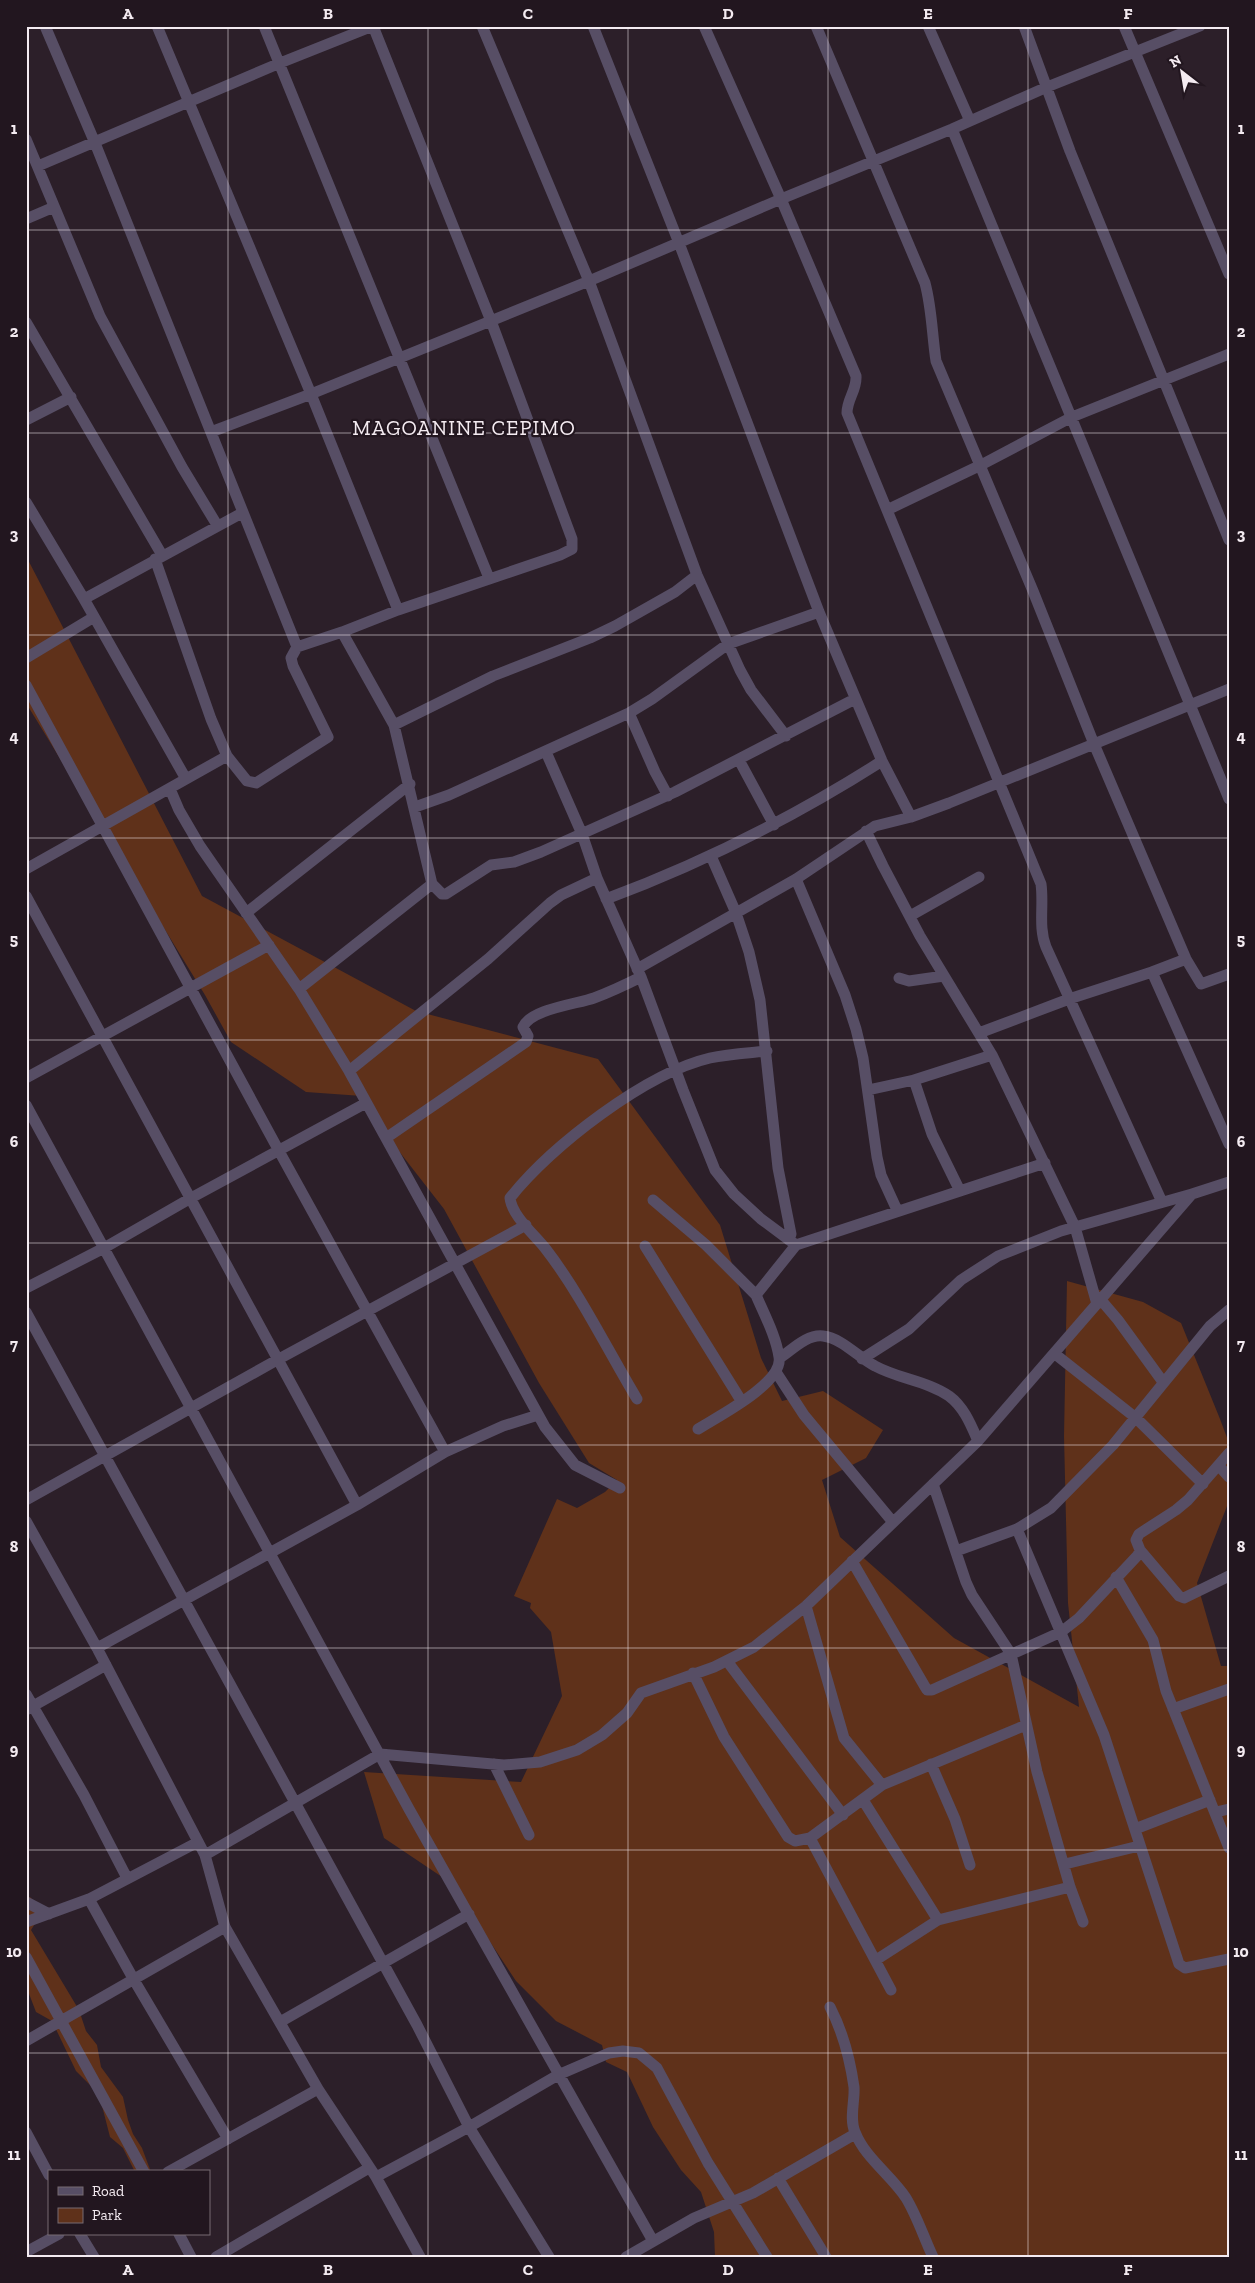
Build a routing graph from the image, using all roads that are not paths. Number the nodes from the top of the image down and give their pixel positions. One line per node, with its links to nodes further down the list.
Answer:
1 (44, 26): 20 (street)
2 (157, 26): 16 (street)
3 (264, 26): 14 (street)
4 (373, 26): 14 (street); 29 (street)
5 (482, 26): 28 (street)
6 (593, 26): 26 (street)
7 (704, 26): 23 (street)
8 (816, 26): 21 (street)
9 (928, 26): 17 (street)
10 (1024, 26): 15 (street)
11 (1124, 26): 13 (street)
12 (1200, 26): 13 (street)
13 (1135, 53): 15 (street); 27 (street)
14 (280, 64): 16 (street); 32 (street)
15 (1046, 87): 17 (street); 33 (street)
16 (189, 103): 20 (street); 34 (street)
17 (970, 121): 18 (street)
18 (952, 129): 21 (street); 36 (street)
19 (26, 139): 22 (street)
20 (95, 143): 22 (street); 38 (street)
21 (875, 160): 23 (street); 39 (street)
22 (38, 166): 24 (street)
23 (781, 199): 26 (street); 41 (street)
24 (54, 207): 25 (street); 43 (street)
25 (26, 219)
26 (678, 243): 28 (street); 50 (street)
27 (1229, 274)
28 (589, 281): 29 (street); 46 (street)
29 (491, 321): 32 (street); 47 (street)
30 (26, 322): 35 (street)
31 (1229, 354): 33 (street)
32 (399, 358): 34 (street); 47 (street)
33 (1162, 379): 36 (street); 44 (street)
34 (311, 394): 38 (street); 49 (street)
35 (71, 397): 37 (street); 45 (street)
36 (1072, 417): 39 (street); 59 (street)
37 (26, 420)
38 (211, 432): 42 (street)
39 (980, 465): 41 (street); 63 (street)
40 (26, 502): 48 (street)
41 (887, 510): 69 (street)
42 (242, 513): 43 (street); 54 (street)
43 (217, 525): 45 (street)
44 (1229, 540)
45 (159, 557): 48 (street); 65 (street)
46 (697, 575): 53 (street); 61 (street)
47 (489, 578): 49 (street)
48 (84, 599): 51 (street)
49 (398, 610): 52 (street)
50 (818, 612): 53 (street); 58 (street)
51 (94, 617): 55 (street); 68 (street)
52 (342, 632): 54 (street); 61 (street)
53 (728, 644): 60 (street); 62 (street)
54 (297, 647): 65 (street)
55 (26, 658)
56 (26, 685): 77 (street)
57 (1229, 689): 59 (street)
58 (855, 698): 62 (street); 67 (street)
59 (1189, 705): 63 (street); 73 (street)
60 (629, 713): 64 (street); 72 (street)
61 (394, 725): 70 (street)
62 (786, 736): 66 (street)
63 (1094, 744): 69 (street); 92 (street)
64 (546, 752): 74 (street); 79 (street)
65 (227, 756): 68 (street)
66 (739, 760): 72 (street); 76 (street)
67 (882, 761): 75 (street); 76 (street)
68 (186, 779): 71 (street)
69 (1000, 782): 75 (street); 100 (street)
70 (410, 784): 74 (street); 88 (street)
71 (170, 789): 77 (street); 88 (street)
72 (668, 796): 79 (street)
73 (1229, 799)
74 (415, 807): 85 (street)
75 (911, 817): 78 (street)
76 (774, 825): 80 (street)
77 (103, 826): 81 (street); 98 (street)
78 (866, 831): 84 (street); 90 (street)
79 (582, 834): 83 (street); 85 (street)
80 (712, 856): 87 (street); 89 (street)
81 (26, 868)
82 (978, 877): 90 (street)
83 (597, 878): 87 (street); 106 (street)
84 (796, 878): 89 (street); 109 (street)
85 (432, 884): 99 (street)
86 (26, 896): 102 (street)
87 (606, 899): 94 (street)
88 (246, 913): 91 (street)
89 (736, 913): 94 (street); 103 (street)
90 (910, 916): 96 (street)
91 (269, 945): 98 (street); 99 (street)
92 (1186, 959): 93 (street); 95 (street)
93 (1152, 972): 100 (street); 113 (street)
94 (639, 973): 105 (street); 112 (street)
95 (1229, 974)
96 (944, 976): 97 (street); 101 (street)
97 (899, 978)
98 (192, 989): 102 (street); 114 (street)
99 (299, 989): 106 (street)
100 (1069, 999): 101 (street); 121 (street)
101 (980, 1033): 104 (street)
102 (102, 1036): 107 (street); 119 (street)
103 (767, 1051): 105 (street); 125 (street)
104 (992, 1055): 108 (street); 115 (street)
105 (676, 1070): 123 (street); 125 (street)
106 (349, 1071): 110 (street)
107 (26, 1078)
108 (914, 1080): 109 (street); 117 (street)
109 (868, 1090): 122 (street)
110 (366, 1103): 112 (street); 114 (street)
111 (26, 1105): 127 (street)
112 (386, 1138): 128 (street)
113 (1229, 1144)
114 (279, 1151): 119 (street); 134 (street)
115 (1045, 1163): 117 (street); 124 (street)
116 (1229, 1182): 118 (street)
117 (960, 1191): 122 (street)
118 (1192, 1194): 121 (street); 131 (street)
119 (191, 1198): 127 (street); 138 (street)
120 (653, 1200): 130 (street)
121 (1162, 1202): 124 (street)
122 (897, 1210): 125 (street)
123 (526, 1225): 128 (street); 141 (street)
124 (1076, 1227): 131 (street); 137 (street)
125 (792, 1242): 130 (street)
126 (645, 1246): 142 (street)
127 (104, 1248): 129 (street); 143 (street)
128 (454, 1264): 134 (street); 144 (street)
129 (26, 1288)
130 (756, 1295): 136 (street)
131 (1099, 1302): 135 (street); 140 (street)
132 (1229, 1310): 140 (street)
133 (26, 1312): 150 (street)
134 (368, 1312): 138 (street); 148 (street)
135 (1055, 1354): 145 (street); 147 (street)
136 (780, 1358): 137 (street); 139 (street)
137 (862, 1359): 147 (street)
138 (277, 1360): 143 (street); 157 (street)
139 (776, 1372): 142 (street); 159 (street)
140 (1163, 1382): 145 (street)
141 (637, 1399)
142 (742, 1402): 146 (street)
143 (192, 1407): 150 (street); 163 (street)
144 (538, 1415): 148 (street); 155 (street)
145 (1136, 1418): 154 (street); 160 (street)
146 (698, 1429)
147 (978, 1441): 153 (street)
148 (445, 1452): 157 (street)
149 (1229, 1453): 151 (street)
150 (106, 1456): 156 (street); 167 (street)
151 (1219, 1466): 152 (street); 154 (street)
152 (1229, 1477)
153 (933, 1484): 159 (street); 162 (street)
154 (1204, 1484): 161 (street)
155 (620, 1488)
156 (26, 1500)
157 (357, 1505): 163 (street)
158 (26, 1521): 170 (street)
159 (892, 1521): 164 (street)
160 (1017, 1529): 162 (street); 169 (street)
161 (1140, 1550): 165 (street); 166 (street)
162 (956, 1551): 171 (street)
163 (271, 1552): 167 (street); 180 (street)
164 (852, 1561): 168 (street); 171 (street)
165 (1229, 1576)
166 (1116, 1578): 169 (street); 178 (street)
167 (183, 1601): 170 (street); 186 (street)
168 (806, 1606): 172 (street); 183 (street)
169 (1062, 1632): 171 (street); 190 (street)
170 (97, 1648): 173 (street)
171 (1012, 1654): 179 (street)
172 (727, 1661): 174 (street); 189 (street)
173 (106, 1665): 177 (street); 193 (street)
174 (693, 1673): 181 (street); 192 (street)
175 (1229, 1689): 178 (street)
176 (26, 1694): 177 (street)
177 (30, 1708): 199 (street)
178 (1173, 1709): 185 (street)
179 (1026, 1725): 182 (street); 197 (street)
180 (380, 1754): 181 (street); 186 (street); 204 (street)
181 (494, 1764): 191 (street)
182 (931, 1764): 183 (street); 198 (street)
183 (882, 1785): 184 (street)
184 (863, 1800): 189 (street); 205 (street)
185 (1210, 1800): 188 (street); 190 (street)
186 (294, 1802): 196 (street); 212 (street)
187 (1229, 1809): 188 (street)
188 (1216, 1812): 195 (street)
189 (843, 1815): 192 (street)
190 (1135, 1829): 194 (street)
191 (529, 1834)
192 (810, 1838): 211 (street)
193 (198, 1842): 196 (street); 199 (street)
194 (1139, 1846): 197 (street); 210 (street)
195 (1229, 1848)
196 (205, 1855): 208 (street)
197 (1065, 1864): 200 (street)
198 (970, 1865)
199 (127, 1878): 201 (street)
200 (1070, 1887): 205 (street); 207 (street)
201 (89, 1899): 203 (street); 213 (street)
202 (26, 1902): 203 (street)
203 (49, 1914): 206 (street)
204 (469, 1914): 212 (street); 219 (street)
205 (938, 1920): 211 (street)
206 (26, 1922)
207 (1083, 1922)
208 (225, 1927): 213 (street); 217 (street)
209 (26, 1957): 216 (street)
210 (1229, 1959)
211 (876, 1960): 214 (street)
212 (382, 1963): 217 (street); 221 (street)
213 (134, 1980): 216 (street); 224 (street)
214 (892, 1990)
215 (830, 2007): 223 (street)
216 (61, 2021): 218 (street); 225 (street)
217 (280, 2022): 220 (street)
218 (26, 2041)
219 (558, 2075): 221 (street); 230 (street); 234 (street)
220 (318, 2089): 224 (street); 227 (street)
221 (469, 2127): 227 (street); 240 (street)
222 (26, 2132): 228 (street)
223 (855, 2134): 229 (street); 244 (street)
224 (228, 2139): 226 (street)
225 (143, 2170)
226 (172, 2170)
227 (372, 2172): 238 (street); 239 (street)
228 (48, 2173)
229 (778, 2178): 230 (street); 243 (street)
230 (731, 2202): 234 (street); 242 (street)
231 (55, 2236): 235 (street)
232 (81, 2236): 236 (street)
233 (180, 2236): 237 (street)
234 (653, 2242): 241 (street)
235 (26, 2252)
236 (94, 2257)
237 (191, 2257)
238 (216, 2257)
239 (420, 2257)
240 (549, 2257)
241 (626, 2257)
242 (767, 2257)
243 (826, 2257)
244 (933, 2257)

